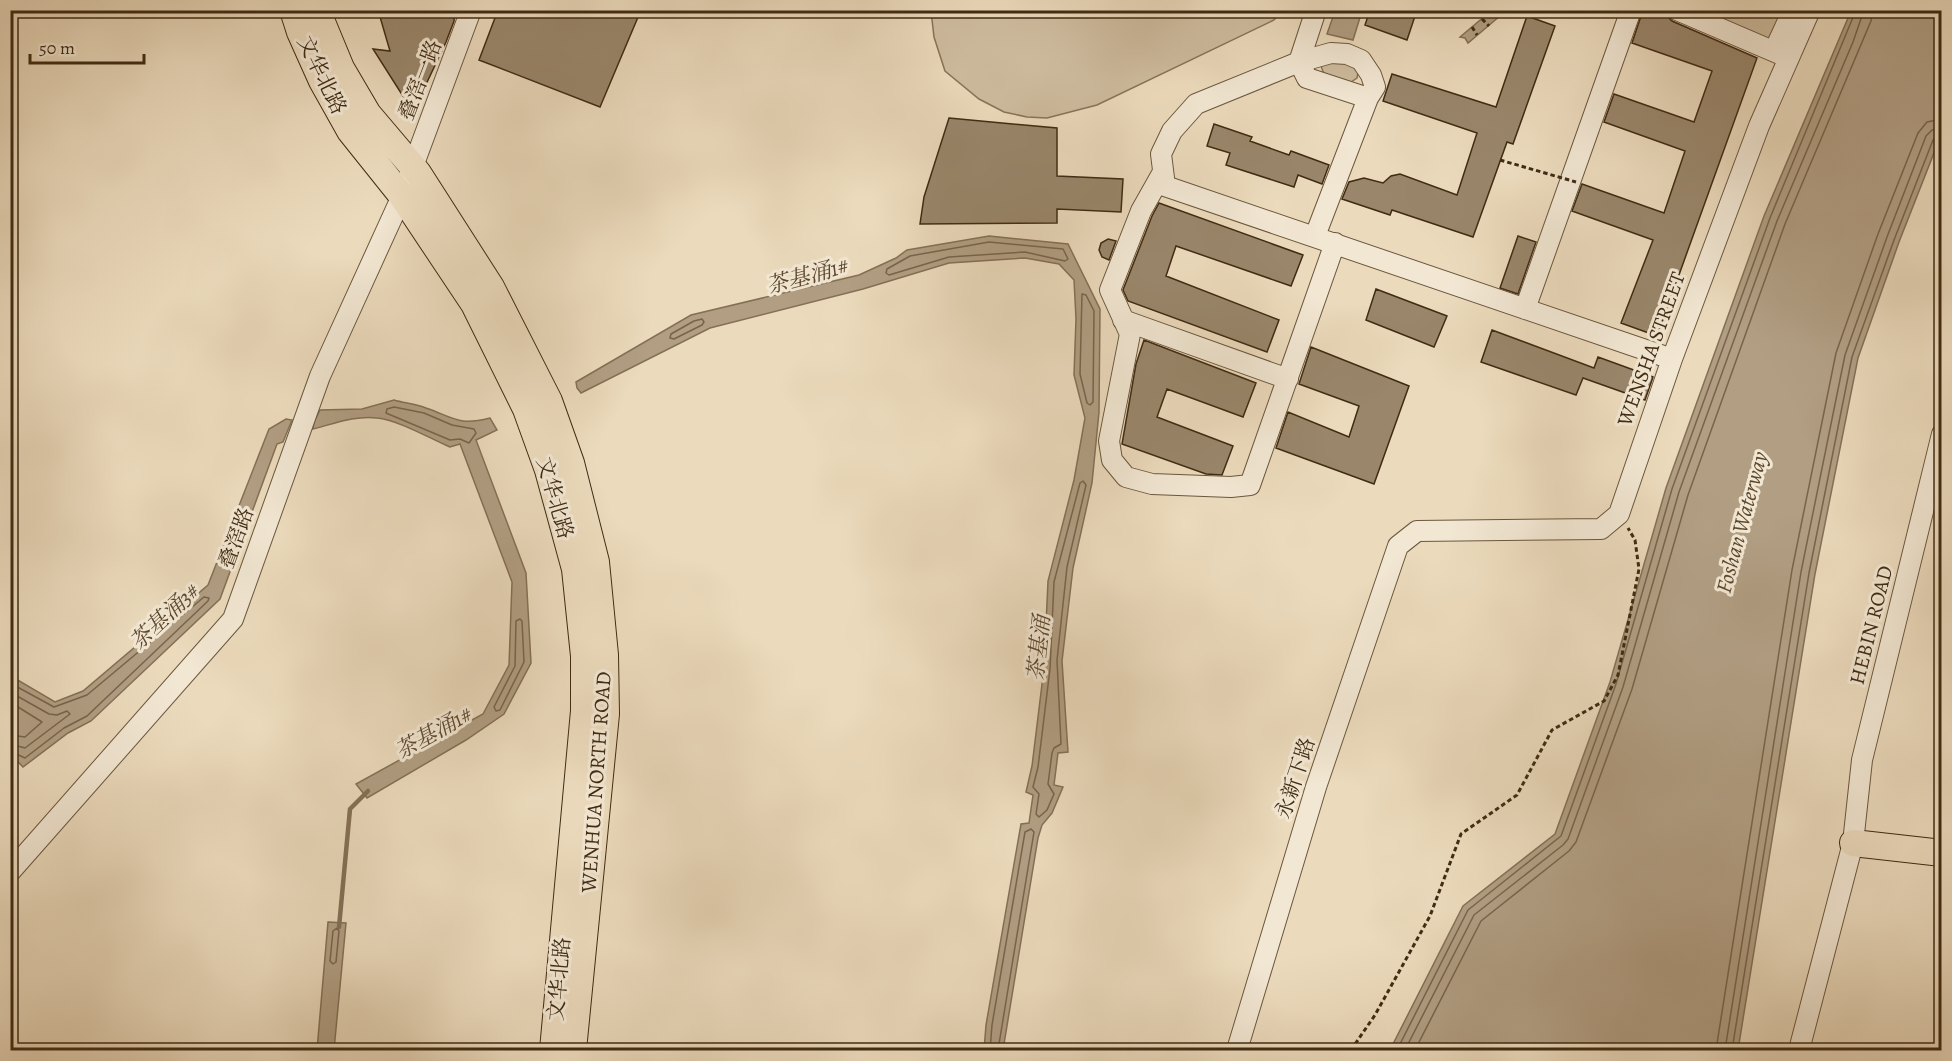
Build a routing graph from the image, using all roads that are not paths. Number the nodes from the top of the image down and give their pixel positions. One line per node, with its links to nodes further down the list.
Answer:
1 (293, 10): 14 (main road, 文华北路)
2 (317, 10): 12 (main road, WENHUA NORTH ROAD)
3 (471, 10): 12 (street, 叠滘一路)
4 (1316, 10): 10 (street)
5 (1631, 10): 17 (street)
6 (1677, 10): 9 (street)
7 (1793, 10): 9 (street)
8 (1810, 10): 9 (street, WENSHA STREET)
9 (1782, 55): 19 (street, WENSHA STREET)
10 (1299, 62): 11 (street); 11 (street); 13 (street)
11 (1368, 98): 15 (street)
12 (413, 166): 14 (street, 叠滘一路); 28 (main road, WENHUA NORTH ROAD)
13 (1163, 172): 15 (street); 18 (street)
14 (402, 196): 26 (street, 叠滘路); 27 (main road, 文华北路)
15 (1315, 236): 16 (street)
16 (1335, 243): 17 (street); 20 (street)
17 (1525, 309): 19 (street)
18 (1123, 320): 20 (street); 20 (street)
19 (1672, 359): 22 (street, WENSHA STREET)
20 (1288, 379)
21 (1941, 434): 23 (street, HEBIN ROAD)
22 (1417, 531): 29 (street, 永新下路)
23 (1854, 835): 24 (main road); 25 (main road); 30 (street, HEBIN ROAD)
24 (1941, 837)
25 (1941, 853)
26 (10, 872)
27 (553, 1050)
28 (573, 1050)
29 (1238, 1050)
30 (1799, 1050)

